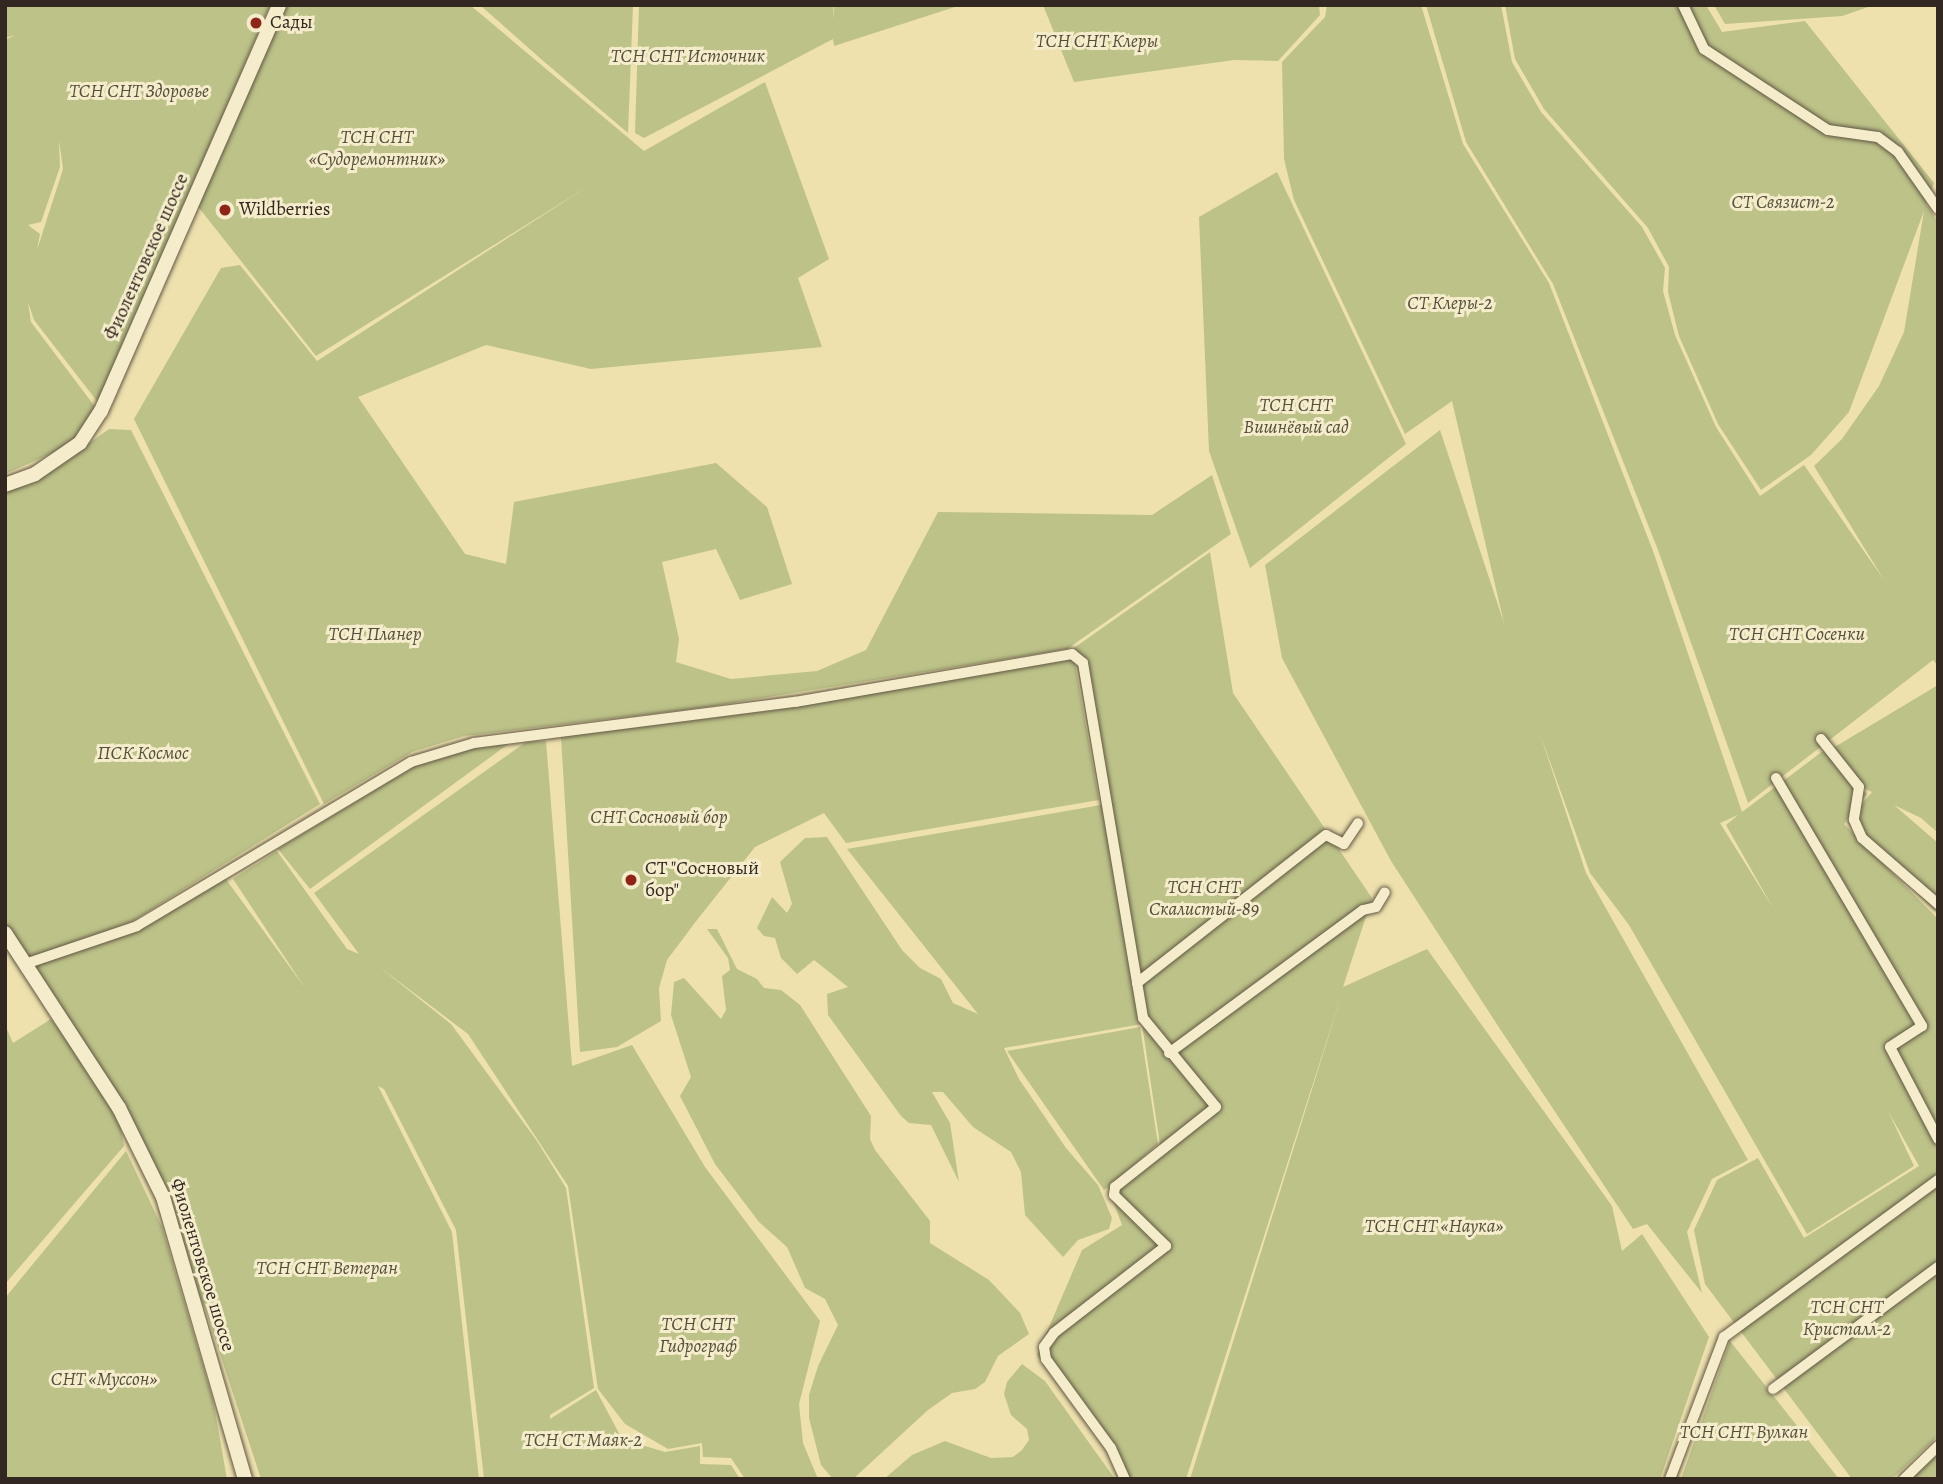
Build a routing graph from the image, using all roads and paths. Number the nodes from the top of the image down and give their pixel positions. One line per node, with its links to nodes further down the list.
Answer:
1 (279, 5): 4 (main road, Фиолентовское шоссе)
2 (1683, 5): 3 (street)
3 (1938, 209)
4 (5, 485)
5 (1821, 739): 9 (street)
6 (1776, 778): 14 (street)
7 (1357, 823): 12 (street)
8 (1385, 892): 13 (street)
9 (1938, 904)
10 (5, 933): 11 (main road, Фиолентовское шоссе)
11 (25, 964): 12 (street); 19 (main road, Фиолентовское шоссе)
12 (1137, 983): 13 (street)
13 (1169, 1053): 20 (street)
14 (1938, 1139)
15 (1938, 1180): 21 (street)
16 (1938, 1267): 17 (street)
17 (1773, 1389)
18 (1938, 1446): 22 (street)
19 (245, 1479)
20 (1125, 1479)
21 (1670, 1479)
22 (1904, 1479)

